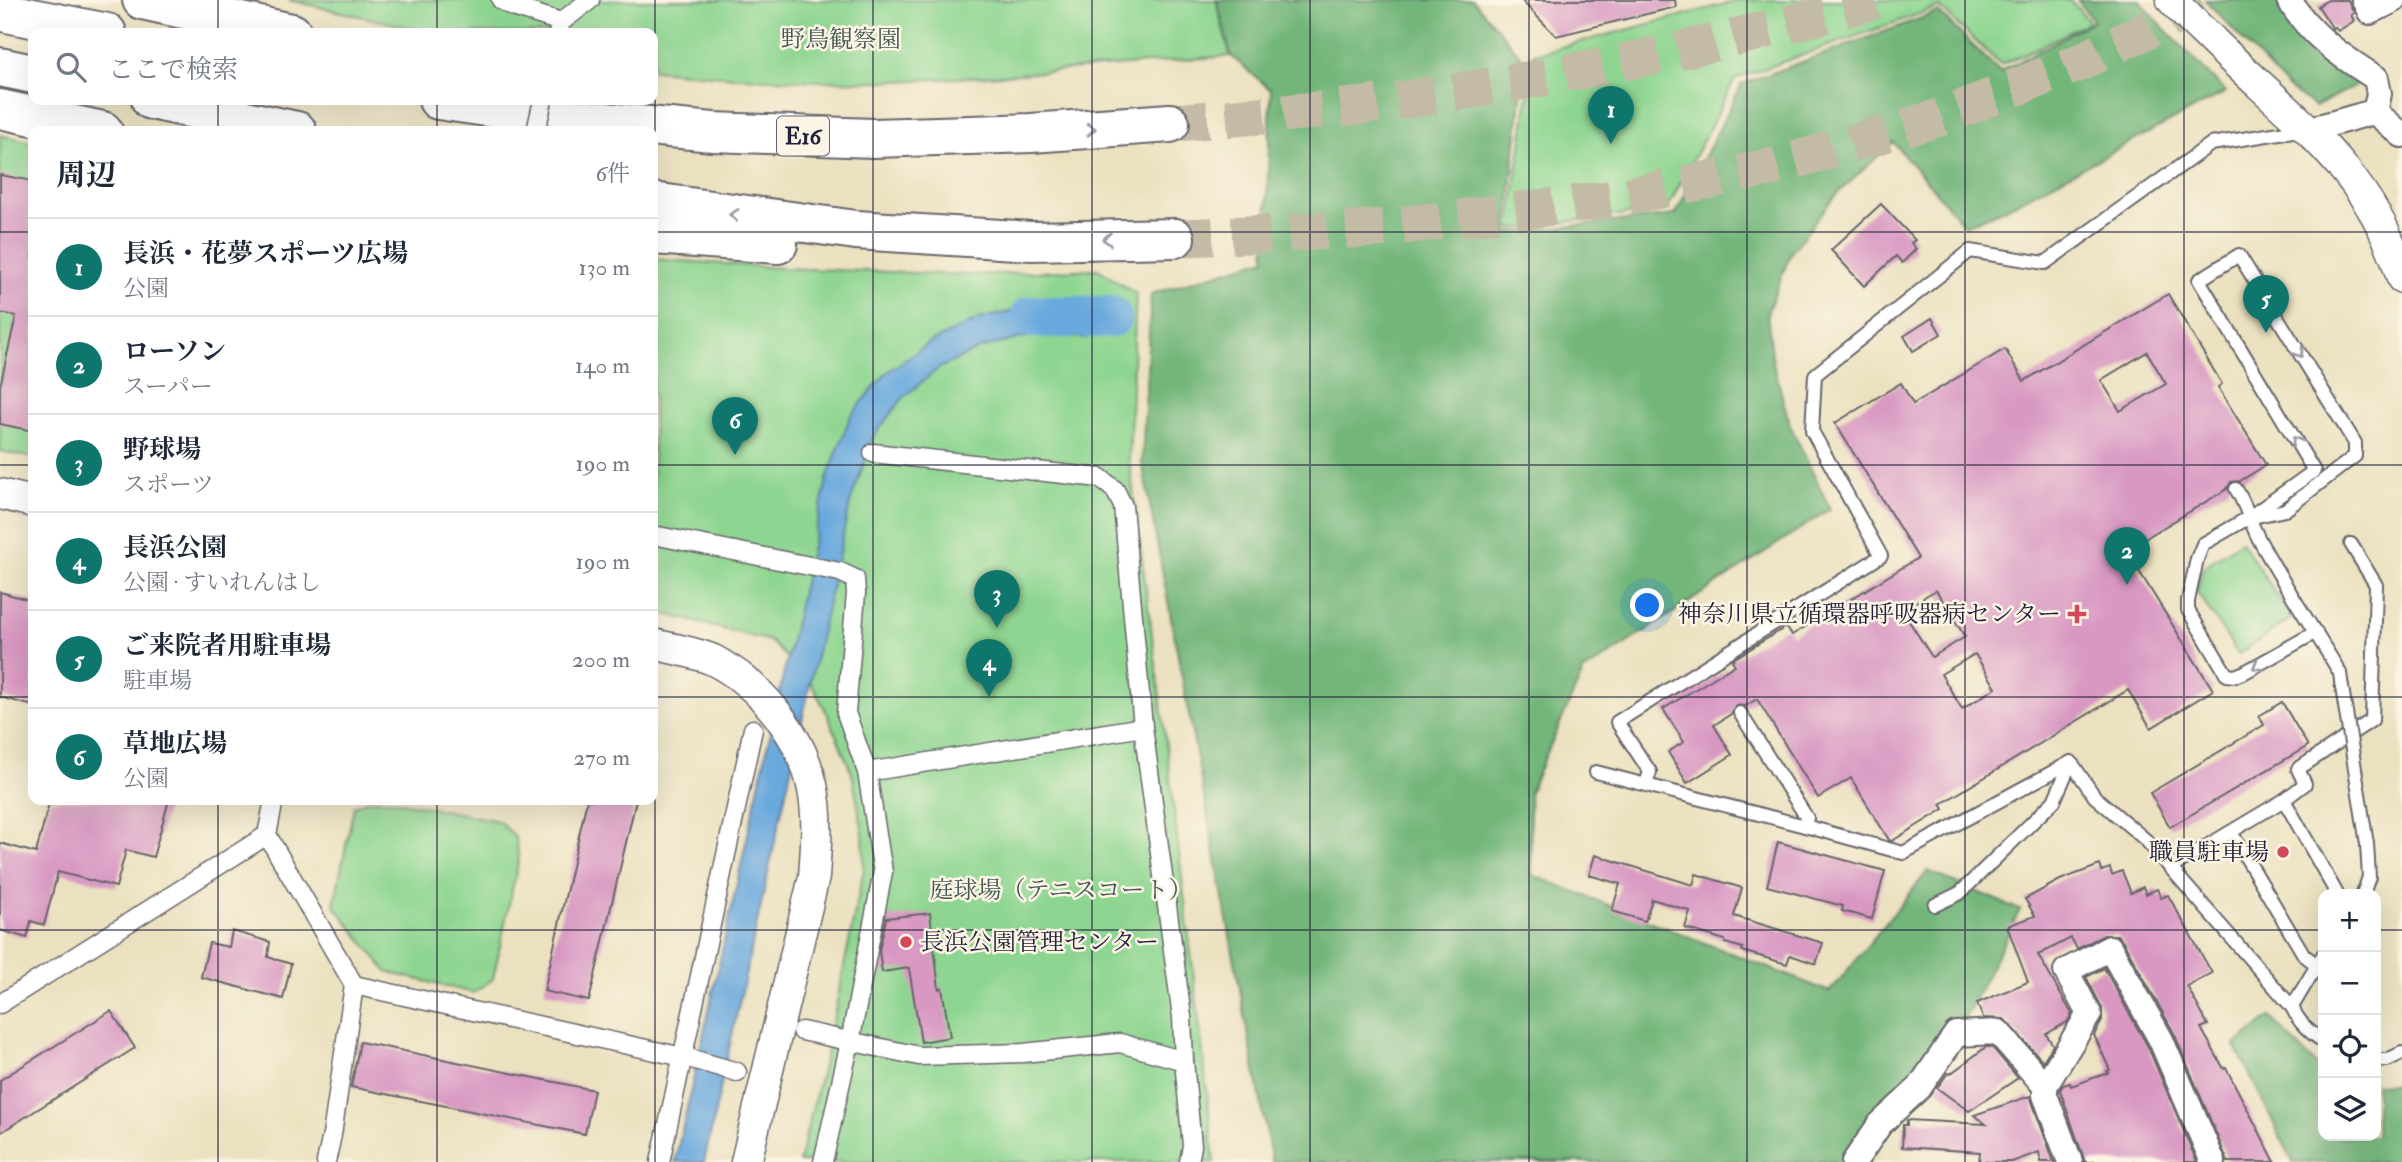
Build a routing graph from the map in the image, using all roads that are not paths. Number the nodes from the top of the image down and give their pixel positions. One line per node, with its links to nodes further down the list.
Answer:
1 (142, 0): 10 (highway)
2 (501, 0): 11 (street)
3 (590, 0): 11 (street)
4 (2172, 0): 26 (street)
5 (2289, 0): 19 (street)
6 (2364, 0): 7 (street)
7 (2394, 0)
8 (7, 13): 9 (highway)
9 (82, 28)
10 (269, 28)
11 (560, 28)
12 (0, 67): 13 (highway)
13 (28, 73)
14 (658, 103): 27 (highway)
15 (175, 105): 22 (highway)
16 (473, 105): 24 (highway, E16)
17 (542, 105): 23 (street, bridge)
18 (0, 109): 21 (highway)
19 (2375, 112): 26 (street); 28 (street)
20 (1170, 123): 27 (highway, E16, one-way to 20)
21 (80, 126)
22 (273, 126)
23 (537, 126)
24 (649, 126)
25 (658, 127): 27 (highway, E16)
26 (2308, 129): 33 (street); 50 (lane)
27 (1031, 133)
28 (2402, 135)
29 (658, 203): 32 (highway, one-way to 29)
30 (658, 235): 32 (highway)
31 (1175, 238): 32 (highway, one-way to 32)
32 (1032, 241)
33 (2402, 278)
34 (873, 453): 45 (street)
35 (2318, 477): 35 (lane, one-way to 35); 39 (lane)
36 (2236, 489): 39 (lane)
37 (0, 494): 38 (street)
38 (28, 501)
39 (2248, 518): 42 (lane); 42 (lane, one-way to 39)
40 (658, 536): 48 (street)
41 (2351, 544): 51 (lane)
42 (2316, 632): 58 (lane, bridge)
43 (658, 645): 76 (street)
44 (1740, 713): 53 (lane)
45 (1143, 727): 48 (street); 71 (street)
46 (754, 729): 69 (street)
47 (2071, 762): 53 (lane); 56 (lane); 59 (lane)
48 (867, 772): 67 (street)
49 (1596, 772): 50 (lane)
50 (1646, 784): 53 (lane)
51 (2284, 800): 54 (lane); 57 (lane)
52 (273, 805): 55 (street)
53 (1805, 826)
54 (2231, 832): 56 (lane); 60 (lane)
55 (267, 835): 62 (street); 63 (street)
56 (2170, 868): 64 (lane)
57 (2334, 889)
58 (2364, 889)
59 (1935, 905)
60 (2318, 959)
61 (2318, 963): 64 (lane)
62 (354, 985): 69 (street); 74 (street)
63 (0, 1004)
64 (2292, 1007): 66 (lane)
65 (802, 1031): 67 (street)
66 (2318, 1038)
67 (850, 1042): 71 (street); 77 (street)
68 (2402, 1053): 70 (lane)
69 (687, 1058): 72 (street); 75 (street)
70 (2381, 1060)
71 (1184, 1061): 78 (street)
72 (737, 1072)
73 (2045, 1086): 79 (street); 80 (street); 81 (street)
74 (326, 1162)
75 (660, 1162)
76 (746, 1162)
77 (823, 1162)
78 (1189, 1162)
79 (1854, 1162)
80 (2070, 1162)
81 (2213, 1162)

